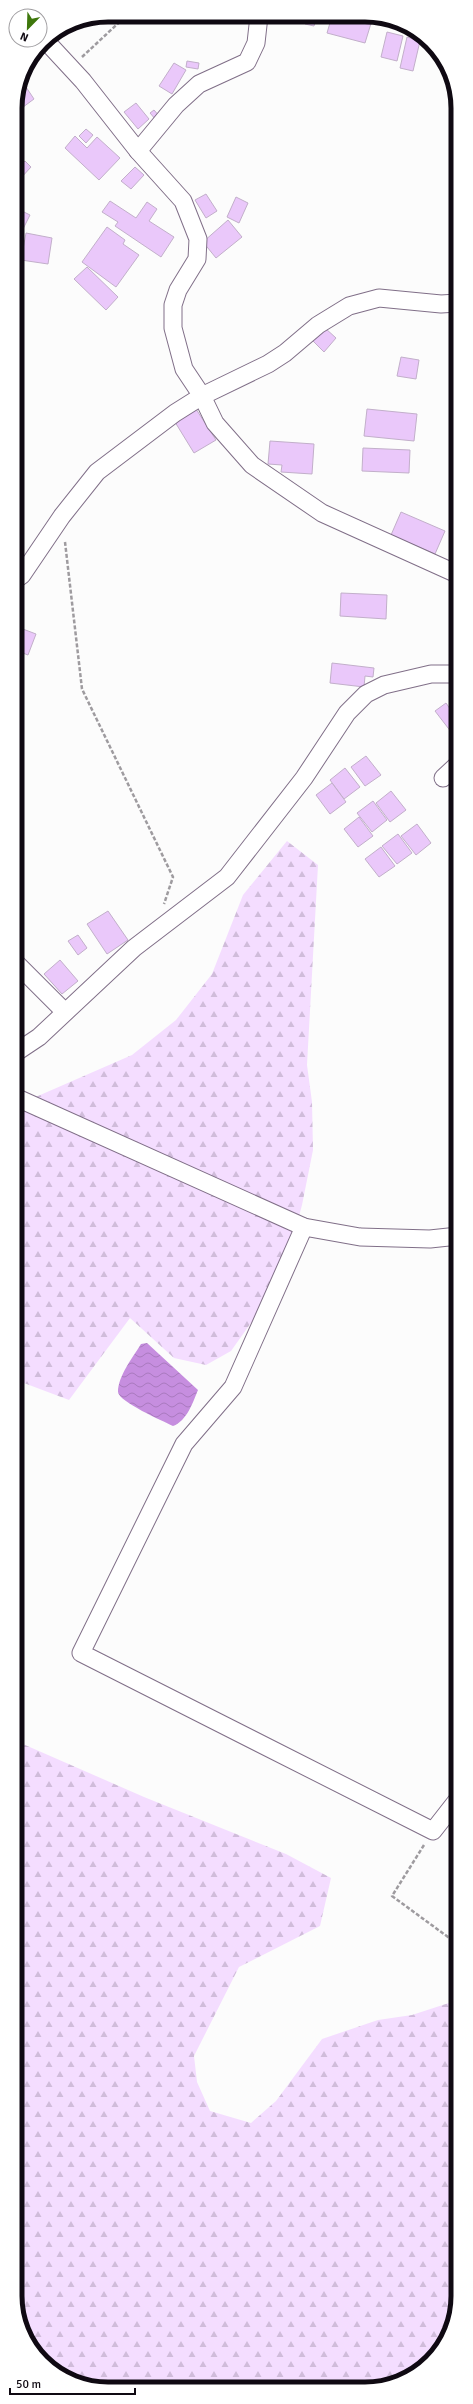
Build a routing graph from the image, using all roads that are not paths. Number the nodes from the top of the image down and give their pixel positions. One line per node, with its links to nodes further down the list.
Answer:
1 (258, 22): 3 (street)
2 (50, 44): 3 (street)
3 (138, 151): 5 (street)
4 (451, 303): 5 (street)
5 (202, 396): 6 (street); 7 (street)
6 (451, 571)
7 (22, 575)
8 (451, 674): 12 (street)
9 (451, 771): 10 (street)
10 (443, 778)
11 (22, 969): 12 (street)
12 (65, 1012): 13 (street)
13 (22, 1048)
14 (22, 1100): 15 (street)
15 (304, 1226): 16 (street); 17 (street)
16 (451, 1237)
17 (451, 1808)

